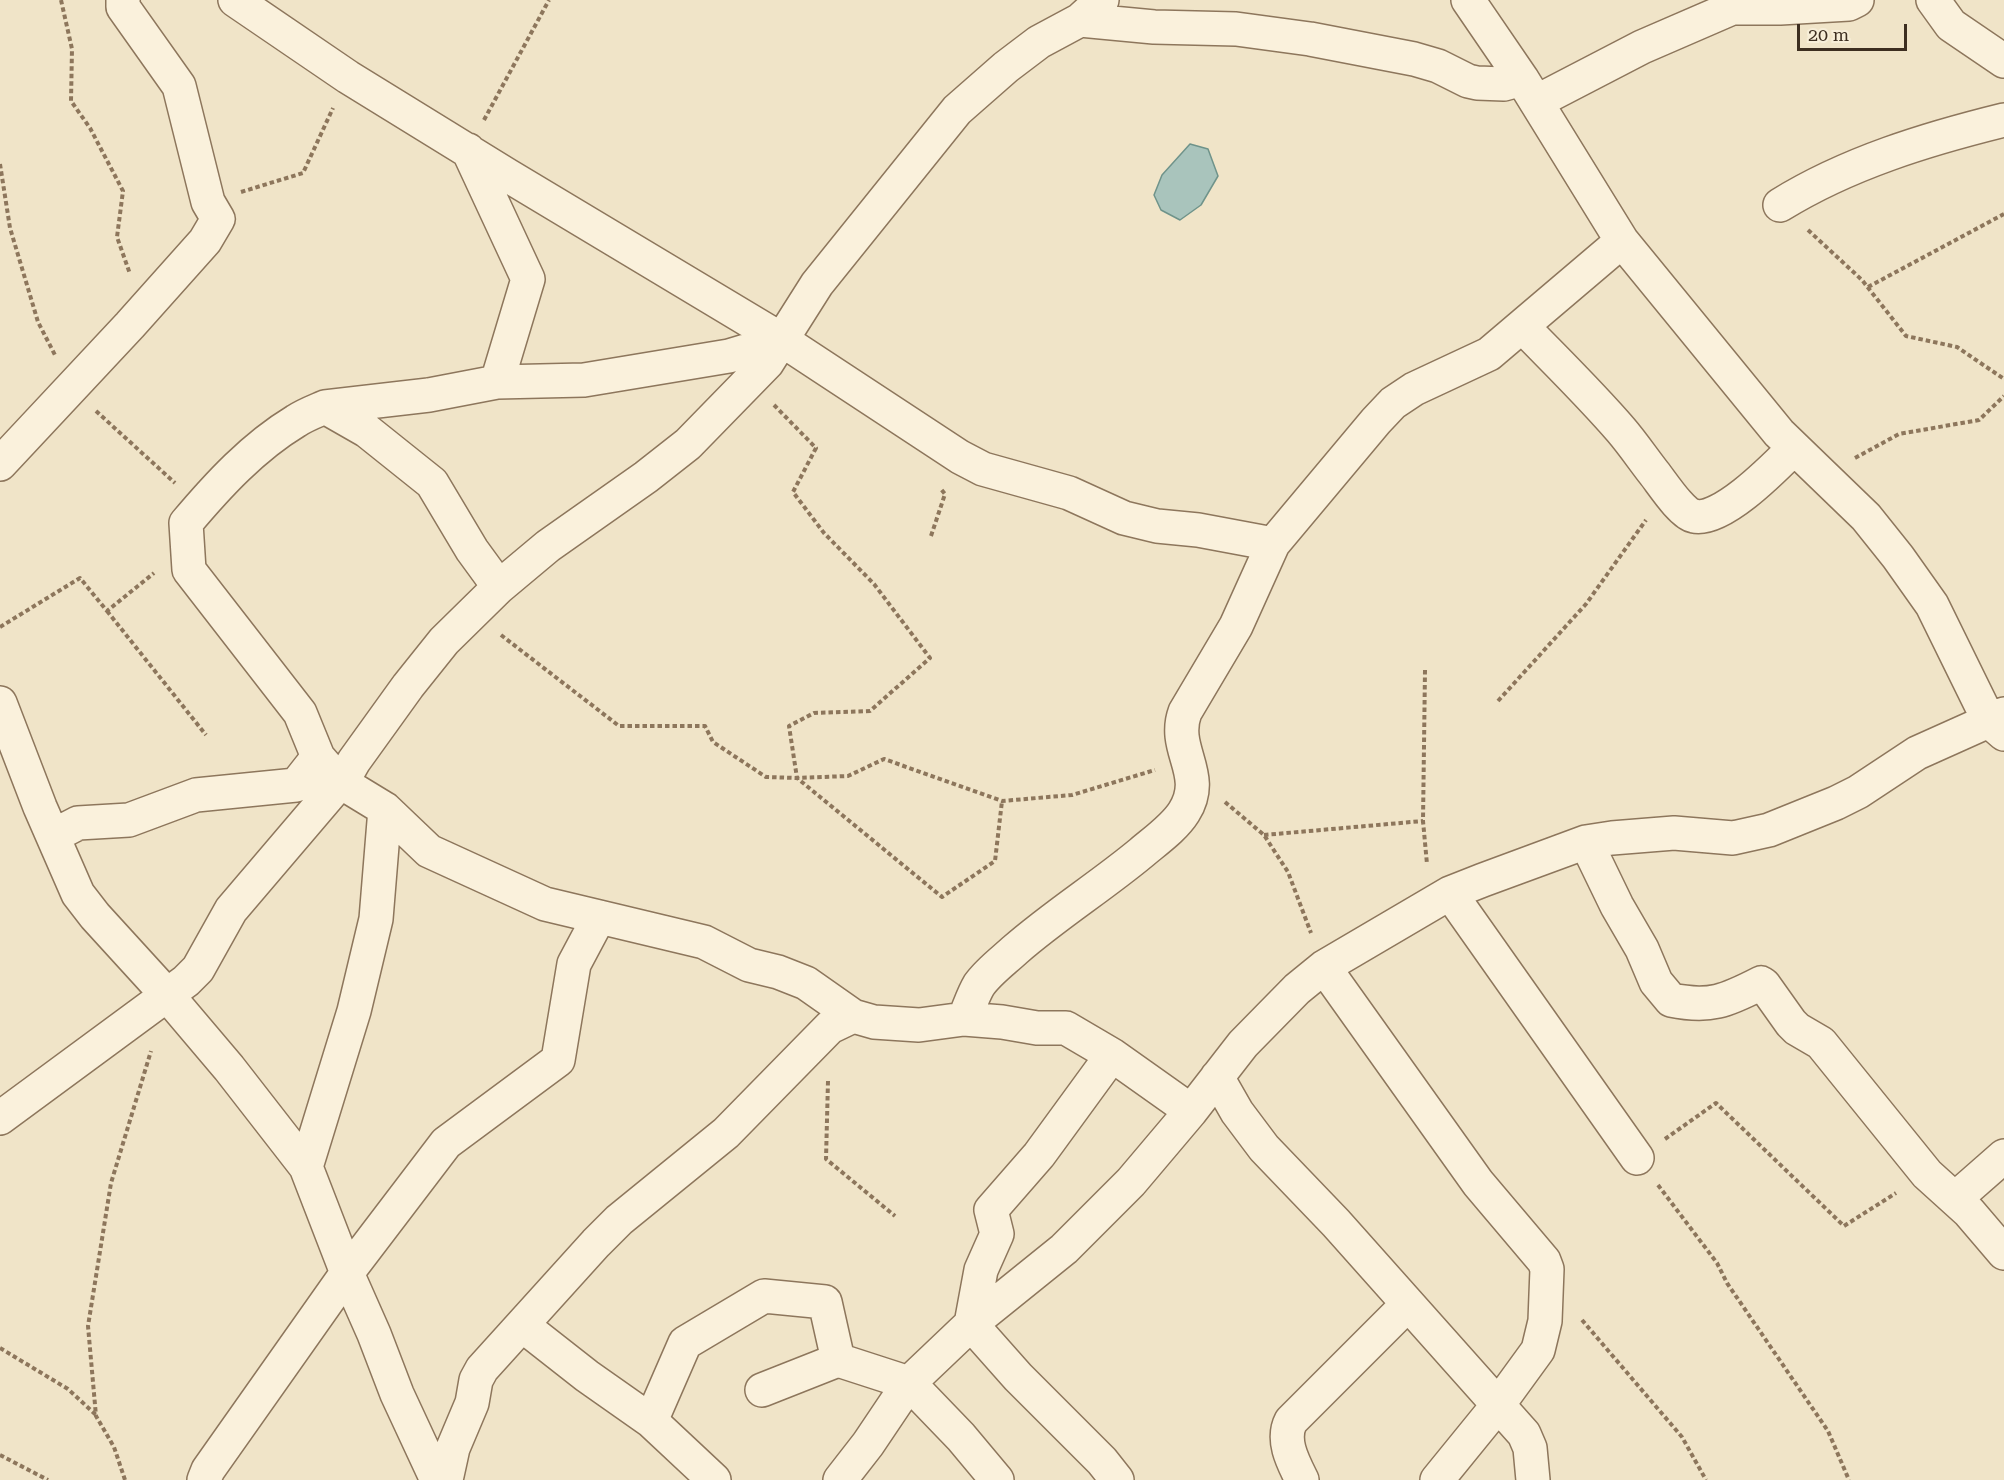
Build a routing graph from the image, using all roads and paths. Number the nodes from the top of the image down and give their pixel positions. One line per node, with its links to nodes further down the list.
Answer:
1 (61, 0): 20 (path)
2 (123, 0): 15 (street)
3 (235, 0): 10 (street)
4 (549, 0): 13 (path)
5 (1468, 0): 11 (street)
6 (1857, 0): 11 (street)
7 (1933, 0): 9 (street)
8 (1091, 10): 11 (street); 22 (street)
9 (2004, 61)
10 (348, 77): 13 (street); 15 (path)
11 (1529, 90): 18 (street)
12 (2004, 120): 16 (street)
13 (468, 150): 22 (street); 25 (street)
14 (0, 164): 26 (path)
15 (208, 202): 20 (street)
16 (1780, 204): 19 (path)
17 (2004, 214): 19 (path)
18 (1622, 241): 21 (street); 29 (street)
19 (1868, 287): 23 (path)
20 (143, 311): 26 (street)
21 (1523, 327): 32 (street); 34 (street)
22 (782, 340): 24 (street); 25 (street); 34 (street)
23 (2004, 379)
24 (750, 381): 36 (street); 47 (path)
25 (497, 382): 28 (street)
26 (72, 388): 30 (street); 33 (path)
27 (2004, 396): 31 (path)
28 (325, 407): 33 (street); 36 (street)
29 (1794, 448): 31 (street); 32 (street)
30 (0, 464)
31 (1823, 476): 43 (street)
32 (1667, 490): 41 (path)
33 (201, 506): 35 (street)
34 (1273, 544): 46 (street)
35 (188, 545): 37 (path); 45 (street)
36 (499, 587): 38 (street)
37 (107, 611): 39 (path); 44 (path)
38 (473, 614): 47 (path); 48 (street)
39 (0, 627)
40 (1425, 670): 51 (path)
41 (1498, 701)
42 (0, 703): 53 (street)
43 (1999, 723): 54 (street)
44 (206, 735)
45 (318, 757): 48 (street); 53 (street)
46 (1189, 766): 49 (path); 52 (path); 59 (street)
47 (797, 778): 49 (path); 49 (path)
48 (339, 782): 50 (street); 58 (street)
49 (1002, 801)
50 (385, 809): 56 (street); 67 (street)
51 (1423, 821): 52 (path); 55 (path)
52 (1264, 835): 57 (path)
53 (53, 836): 58 (street)
54 (1586, 842): 55 (street); 68 (street)
55 (1440, 898): 57 (street); 66 (street)
56 (599, 917): 60 (street); 72 (street)
57 (1324, 967): 62 (street); 73 (street)
58 (168, 996): 64 (street); 67 (street); 82 (path)
59 (964, 1019): 60 (street); 61 (street)
60 (841, 1022): 70 (path); 76 (street)
61 (1112, 1056): 63 (street); 75 (street)
62 (1217, 1077): 63 (street); 74 (street)
63 (1191, 1112): 75 (street)
64 (0, 1118)
65 (2004, 1156): 69 (street)
66 (1638, 1158): 68 (path); 98 (path)
67 (306, 1167): 72 (street)
68 (1927, 1174): 69 (street)
69 (1954, 1199): 71 (street)
70 (895, 1216)
71 (2004, 1253)
72 (347, 1273): 87 (street); 88 (street)
73 (1548, 1281): 81 (street); 97 (path)
74 (1408, 1304): 81 (street); 94 (street)
75 (971, 1324): 79 (street); 93 (street)
76 (522, 1325): 83 (street); 89 (street)
77 (0, 1348): 82 (path)
78 (838, 1360): 79 (street); 80 (street); 83 (street)
79 (909, 1383): 91 (street); 92 (street)
80 (762, 1390)
81 (1498, 1405): 95 (street); 96 (street)
82 (96, 1416): 86 (path)
83 (651, 1421): 90 (street)
84 (0, 1455): 85 (path)
85 (48, 1480)
86 (125, 1480)
87 (204, 1480)
88 (437, 1480)
89 (446, 1480)
90 (714, 1480)
91 (840, 1480)
92 (997, 1480)
93 (1117, 1480)
94 (1302, 1480)
95 (1437, 1480)
96 (1533, 1480)
97 (1706, 1480)
98 (1849, 1480)

